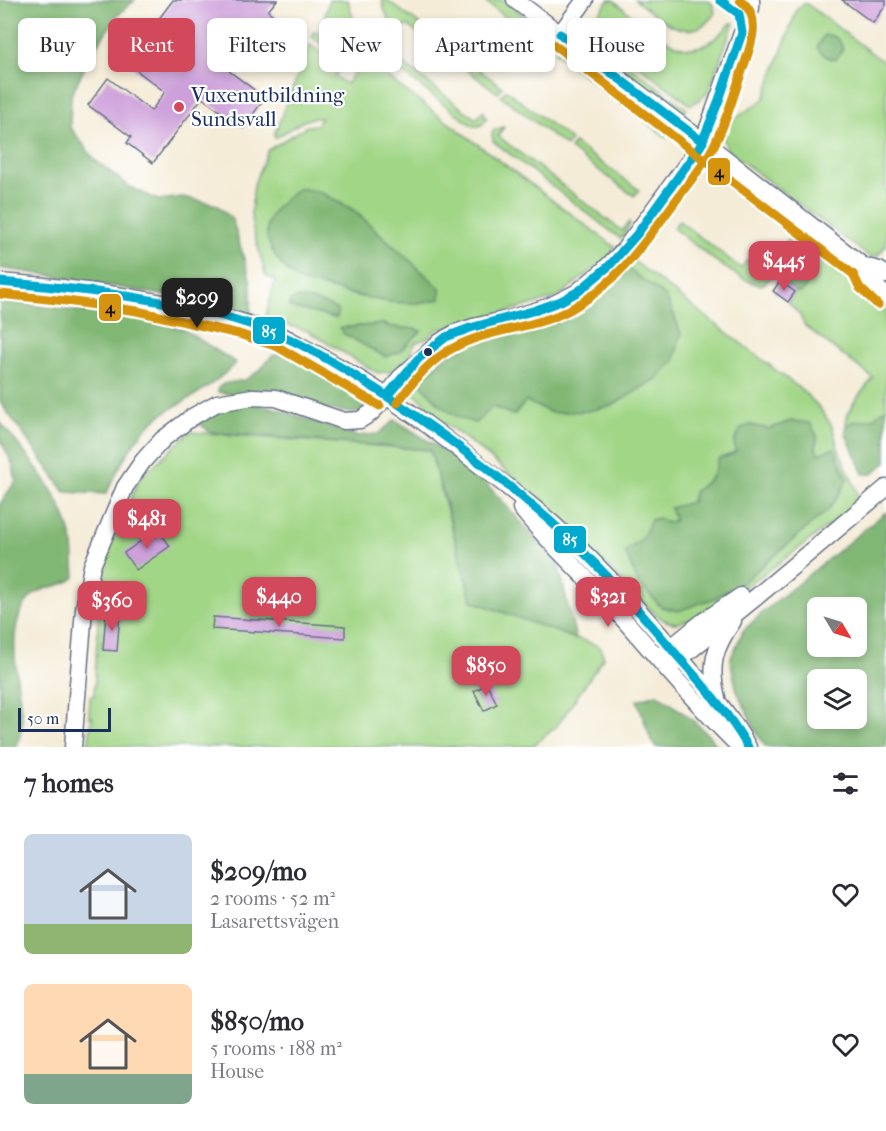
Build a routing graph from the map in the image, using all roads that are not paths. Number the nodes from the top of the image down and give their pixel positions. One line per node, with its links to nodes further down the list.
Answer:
1 (515, 0): 4 (street)
2 (585, 0): 4 (street)
3 (751, 0): 5 (street)
4 (560, 34): 5 (street)
5 (703, 142): 6 (street); 10 (street)
6 (862, 266): 7 (street); 9 (street)
7 (886, 275)
8 (0, 282): 10 (street)
9 (886, 296)
10 (387, 396): 11 (street); 20 (street)
11 (502, 484): 15 (street); 18 (street)
12 (886, 488): 13 (street)
13 (824, 540): 14 (street); 16 (street)
14 (741, 608): 17 (street); 19 (street)
15 (645, 617): 16 (street); 17 (street)
16 (700, 623): 17 (street)
17 (676, 652): 18 (street); 19 (street)
18 (662, 664): 21 (street)
19 (717, 699): 22 (street)
20 (73, 747)
21 (740, 747)
22 (748, 747)

